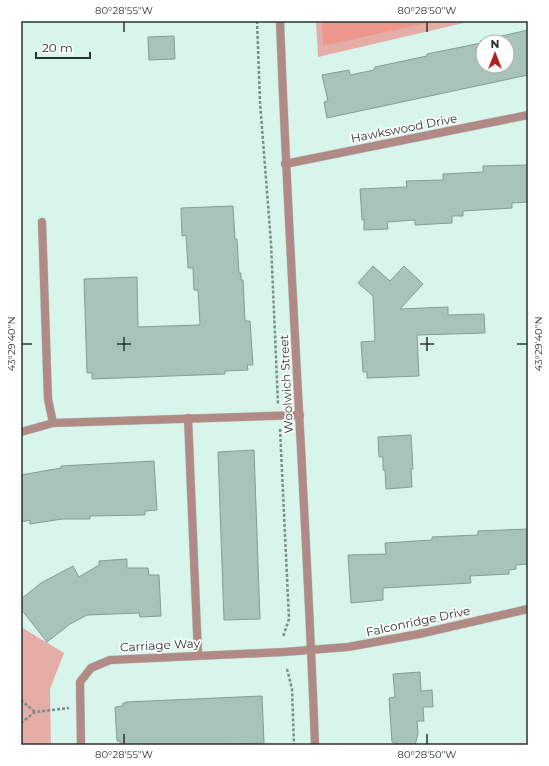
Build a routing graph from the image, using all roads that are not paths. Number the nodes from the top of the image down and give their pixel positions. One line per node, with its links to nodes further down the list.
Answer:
1 (280, 21): 3 (street, Woolwich Street)
2 (528, 115): 3 (street, Hawkswood Drive)
3 (285, 164): 5 (street, Woolwich Street)
4 (42, 222): 7 (street)
5 (300, 415): 6 (street); 10 (street, Woolwich Street)
6 (188, 418): 7 (street); 11 (street)
7 (53, 423): 8 (street)
8 (21, 432)
9 (528, 609): 10 (street, Falconridge Drive)
10 (312, 650): 11 (street, Carriage Way); 13 (street, Woolwich Street)
11 (198, 655): 12 (street, Carriage Way)
12 (81, 745)
13 (315, 745)

